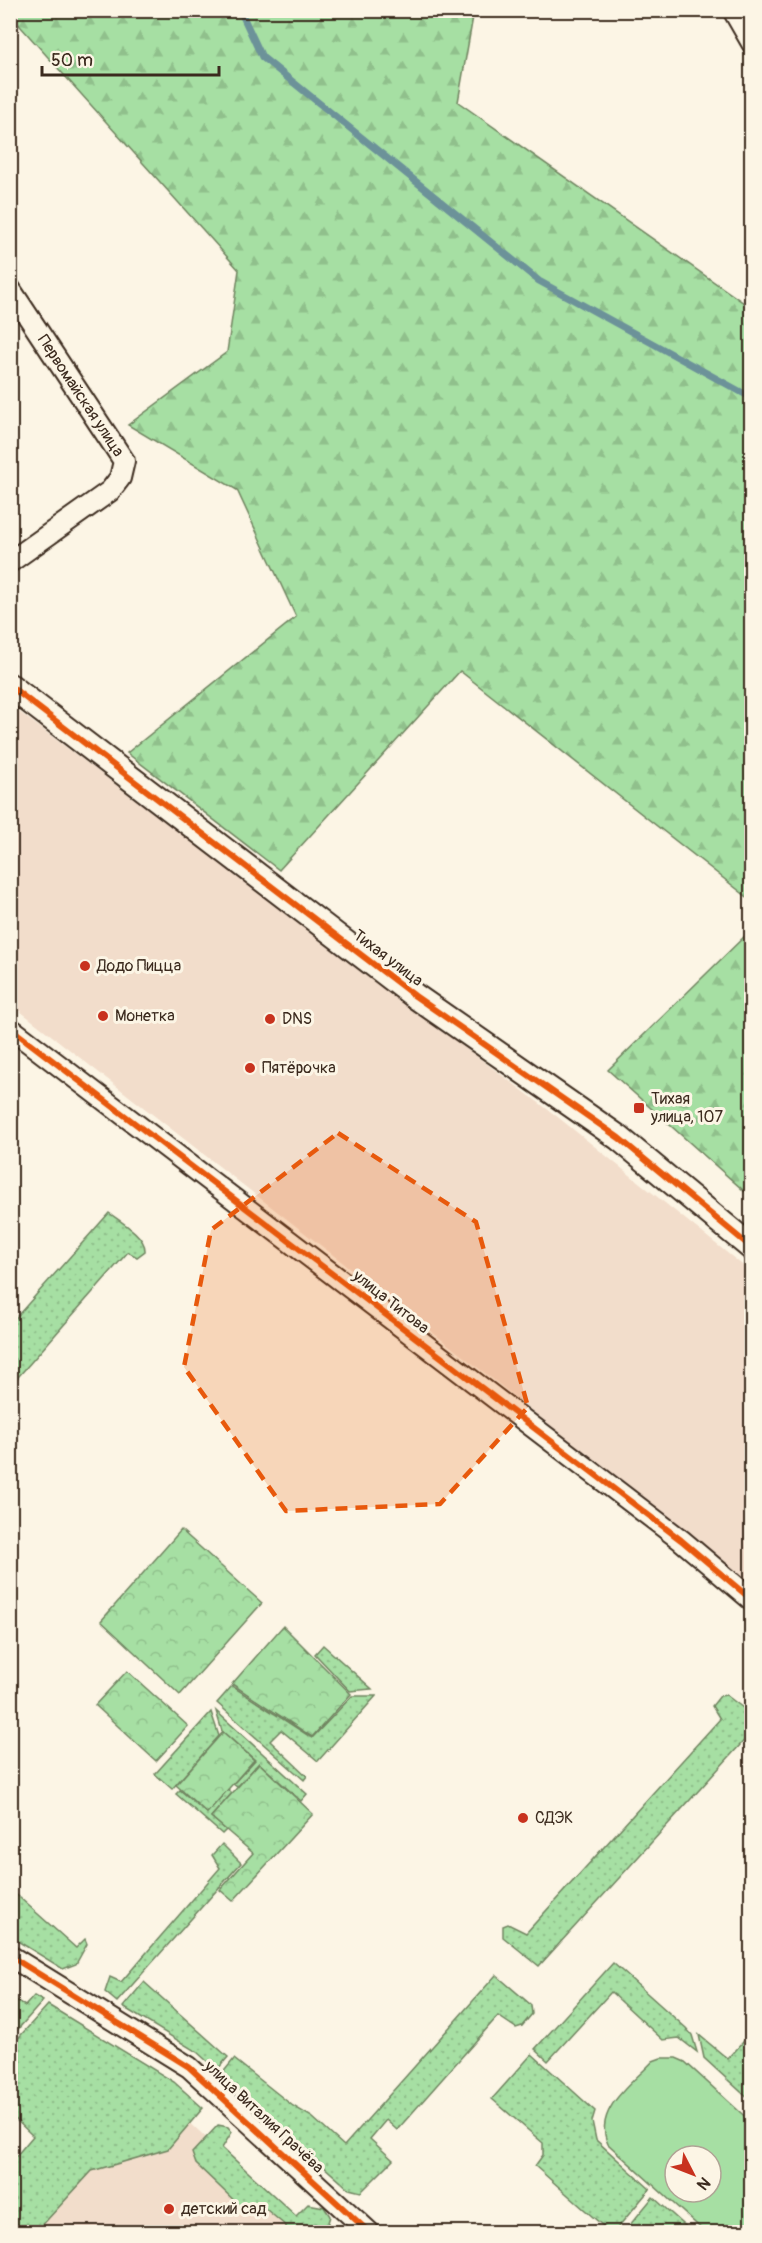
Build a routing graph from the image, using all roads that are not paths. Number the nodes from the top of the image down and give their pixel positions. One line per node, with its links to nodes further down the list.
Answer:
1 (733, 10): 2 (street)
2 (752, 43)
3 (10, 289): 4 (street, Первомайская улица)
4 (10, 562)
5 (10, 686): 7 (street, Тихая улица)
6 (10, 1028): 8 (street, улица Титова)
7 (752, 1248)
8 (752, 1600)
9 (10, 1956): 10 (street, улица Виталия Грачёва)
10 (369, 2232)

